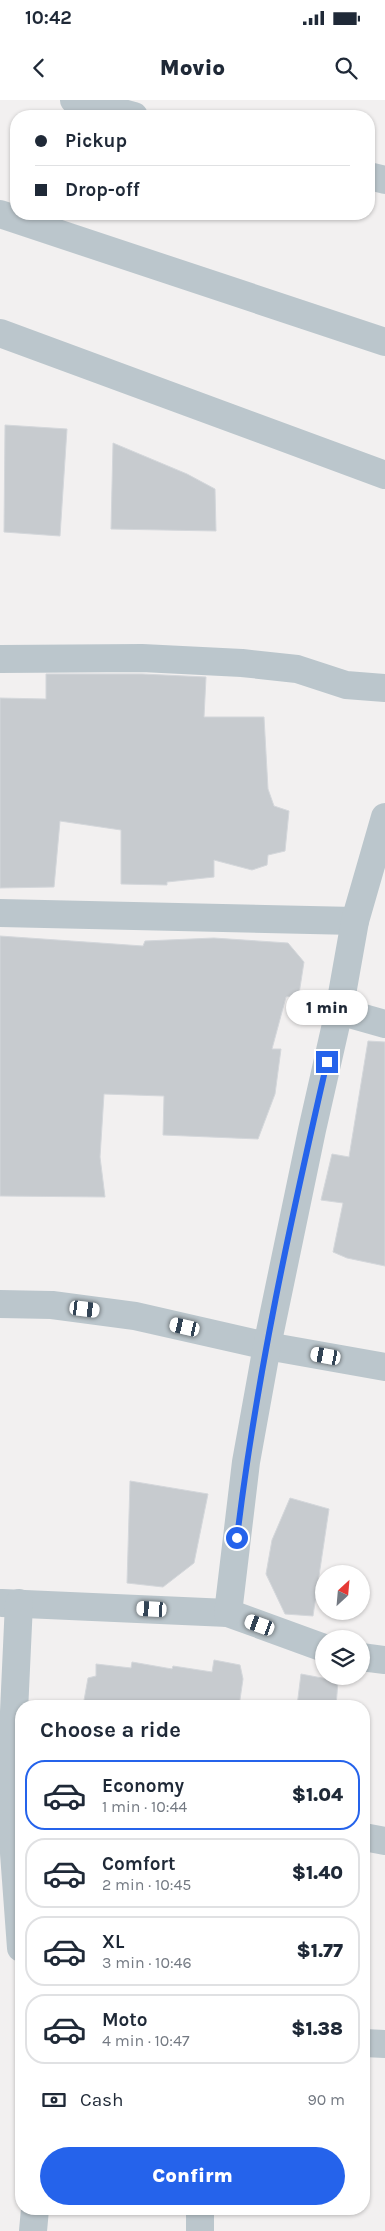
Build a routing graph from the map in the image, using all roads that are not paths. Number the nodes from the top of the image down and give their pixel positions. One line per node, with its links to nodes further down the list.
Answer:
1 (74, 100): 2 (street)
2 (112, 110)
3 (18, 220): 5 (street)
4 (0, 333): 6 (street)
5 (385, 342)
6 (385, 476)
7 (0, 658): 8 (street)
8 (385, 688)
9 (385, 817): 11 (street)
10 (0, 913): 11 (street)
11 (355, 921): 12 (street)
12 (339, 1011): 13 (street); 15 (street)
13 (385, 1024)
14 (0, 1304): 15 (street)
15 (267, 1346): 16 (street); 18 (street)
16 (385, 1367)
17 (9, 1603): 18 (street); 22 (street)
18 (228, 1613): 19 (street)
19 (315, 1645)
20 (370, 1659): 21 (street)
21 (385, 1660)
22 (11, 1762): 25 (street)
23 (370, 1838): 24 (street)
24 (385, 1841)
25 (15, 1867)
26 (370, 2043): 27 (street)
27 (385, 2044)
28 (34, 2215): 30 (street)
29 (200, 2215): 31 (street)
30 (33, 2231)
31 (200, 2231)

